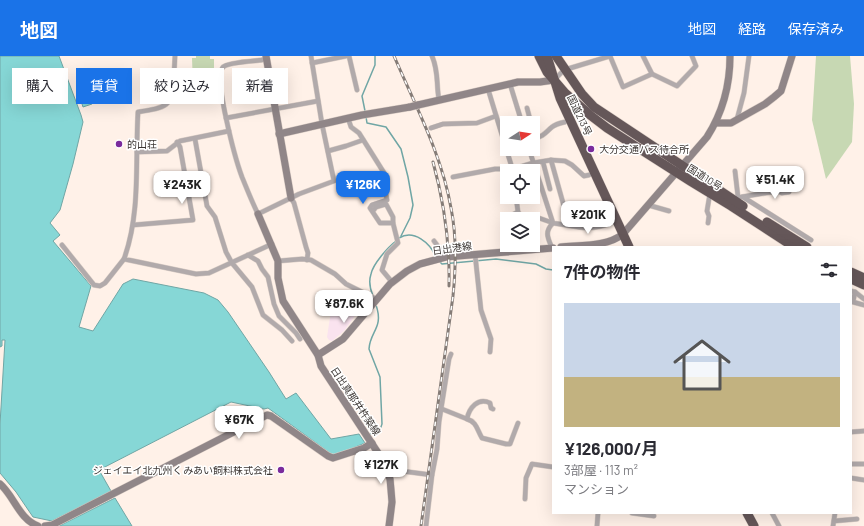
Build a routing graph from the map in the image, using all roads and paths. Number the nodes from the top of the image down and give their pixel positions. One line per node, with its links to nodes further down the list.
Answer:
1 (175, 56): 43 (street)
2 (311, 56): 14 (street)
3 (348, 56): 14 (street); 20 (street)
4 (432, 56): 22 (street)
5 (556, 56): 15 (highway, 国道10号)
6 (610, 56): 15 (street); 16 (street)
7 (643, 56): 16 (street)
8 (692, 56): 16 (street)
9 (730, 56): 33 (street)
10 (748, 56): 31 (street)
11 (792, 56): 31 (street)
12 (267, 57): 23 (street); 29 (street)
13 (543, 58): 17 (highway, 国道213号)
14 (312, 63): 21 (street)
15 (564, 70): 17 (street); 51 (highway, 国道10号)
16 (652, 74)
17 (551, 80): 18 (street); 25 (highway, 国道10号); 32 (highway, 国道213号)
18 (510, 84): 19 (street); 27 (street)
19 (488, 89): 22 (street); 26 (street)
20 (357, 90)
21 (318, 100): 23 (street); 34 (street)
22 (439, 100): 30 (street, bridge)
23 (275, 108): 29 (street); 37 (street)
24 (527, 108): 28 (street)
25 (590, 115): 32 (highway); 51 (highway, 国道10号)
26 (496, 116): 35 (street); 48 (street)
27 (520, 116)
28 (529, 116)
29 (226, 118): 36 (street)
30 (348, 118): 34 (street); 40 (street)
31 (737, 119): 33 (street)
32 (568, 122): 38 (street); 53 (highway, 国道213号); 73 (highway, 国道213号)
33 (716, 123): 51 (street)
34 (322, 124): 37 (street); 42 (street)
35 (431, 128)
36 (229, 131): 39 (street); 66 (street)
37 (279, 134): 58 (street)
38 (540, 136)
39 (195, 139): 41 (street); 92 (street)
40 (363, 140): 42 (street); 68 (street)
41 (177, 142): 43 (street); 72 (street)
42 (328, 151): 58 (street)
43 (137, 152): 72 (street)
44 (531, 156): 47 (street)
45 (551, 160): 46 (street); 53 (street); 62 (street)
46 (543, 162): 47 (street); 56 (street)
47 (533, 163): 49 (street); 69 (street)
48 (511, 164)
49 (530, 164)
50 (500, 169): 54 (street)
51 (679, 169): 57 (highway, 国道10号); 59 (highway, 国道10号); 61 (street)
52 (735, 171): 59 (street)
53 (589, 175): 70 (highway, 国道213号)
54 (453, 177)
55 (790, 182): 59 (street)
56 (550, 189)
57 (710, 193): 71 (street); 82 (highway, 国道10号)
58 (292, 198): 66 (street); 91 (street)
59 (739, 199): 75 (highway, 国道10号)
60 (517, 204): 65 (street)
61 (648, 205): 64 (street); 73 (street)
62 (566, 210)
63 (374, 211): 68 (street)
64 (669, 211)
65 (518, 212)
66 (258, 214): 76 (street, 日出真那井杵築線)
67 (540, 218): 69 (street)
68 (393, 223): 96 (street)
69 (553, 223): 70 (street); 78 (street)
70 (611, 223): 73 (highway, 国道213号)
71 (708, 223)
72 (133, 225): 89 (street)
73 (621, 236): 79 (street); 80 (highway, 国道213号); 81 (highway, 国道213号)
74 (434, 241): 88 (street)
75 (809, 243)
76 (272, 244): 87 (street); 90 (street, 日出真那井杵築線)
77 (62, 245): 89 (street)
78 (552, 246)
79 (572, 246)
80 (623, 246)
81 (628, 246)
82 (792, 246)
83 (552, 248): 84 (street, 日出港線)
84 (540, 249)
85 (501, 252): 86 (street, 日出港線)
86 (475, 254): 88 (street, 日出港線); 104 (street)
87 (248, 255): 92 (street); 102 (street)
88 (446, 257): 96 (street, 日出港線)
89 (124, 259): 92 (street)
90 (278, 260): 91 (street); 106 (street, 日出真那井杵築線)
91 (307, 260): 100 (street)
92 (232, 263): 103 (street)
93 (852, 272): 94 (highway)
94 (864, 278)
95 (852, 279): 97 (highway)
96 (392, 282): 100 (street, 日出港線)
97 (864, 285)
98 (853, 292): 99 (street); 101 (street)
99 (864, 299)
100 (376, 300): 106 (street, 日出港線)
101 (864, 305)
102 (300, 339)
103 (292, 341)
104 (490, 352)
105 (451, 354): 107 (street)
106 (318, 355): 113 (street, 日出真那井杵築線)
107 (442, 409): 109 (street); 118 (street)
108 (493, 409): 109 (street)
109 (467, 419): 110 (street)
110 (518, 423)
111 (864, 431): 112 (street)
112 (852, 432)
113 (372, 443): 117 (street, 日出真那井杵築線); 132 (street)
114 (852, 464): 115 (street)
115 (864, 464)
116 (552, 467): 122 (street)
117 (386, 469): 118 (street); 134 (street, 日出真那井杵築線)
118 (432, 475): 135 (street)
119 (852, 478): 120 (street)
120 (864, 480)
121 (0, 484): 133 (street)
122 (525, 499)
123 (598, 514): 136 (street)
124 (639, 514): 129 (street)
125 (748, 514): 137 (highway)
126 (754, 514): 138 (highway)
127 (773, 514): 139 (street)
128 (836, 514): 131 (street)
129 (654, 516)
130 (857, 519): 131 (street)
131 (833, 524)
132 (48, 525)
133 (38, 526)
134 (389, 526)
135 (426, 526)
136 (597, 526)
137 (754, 526)
138 (760, 526)
139 (779, 526)

